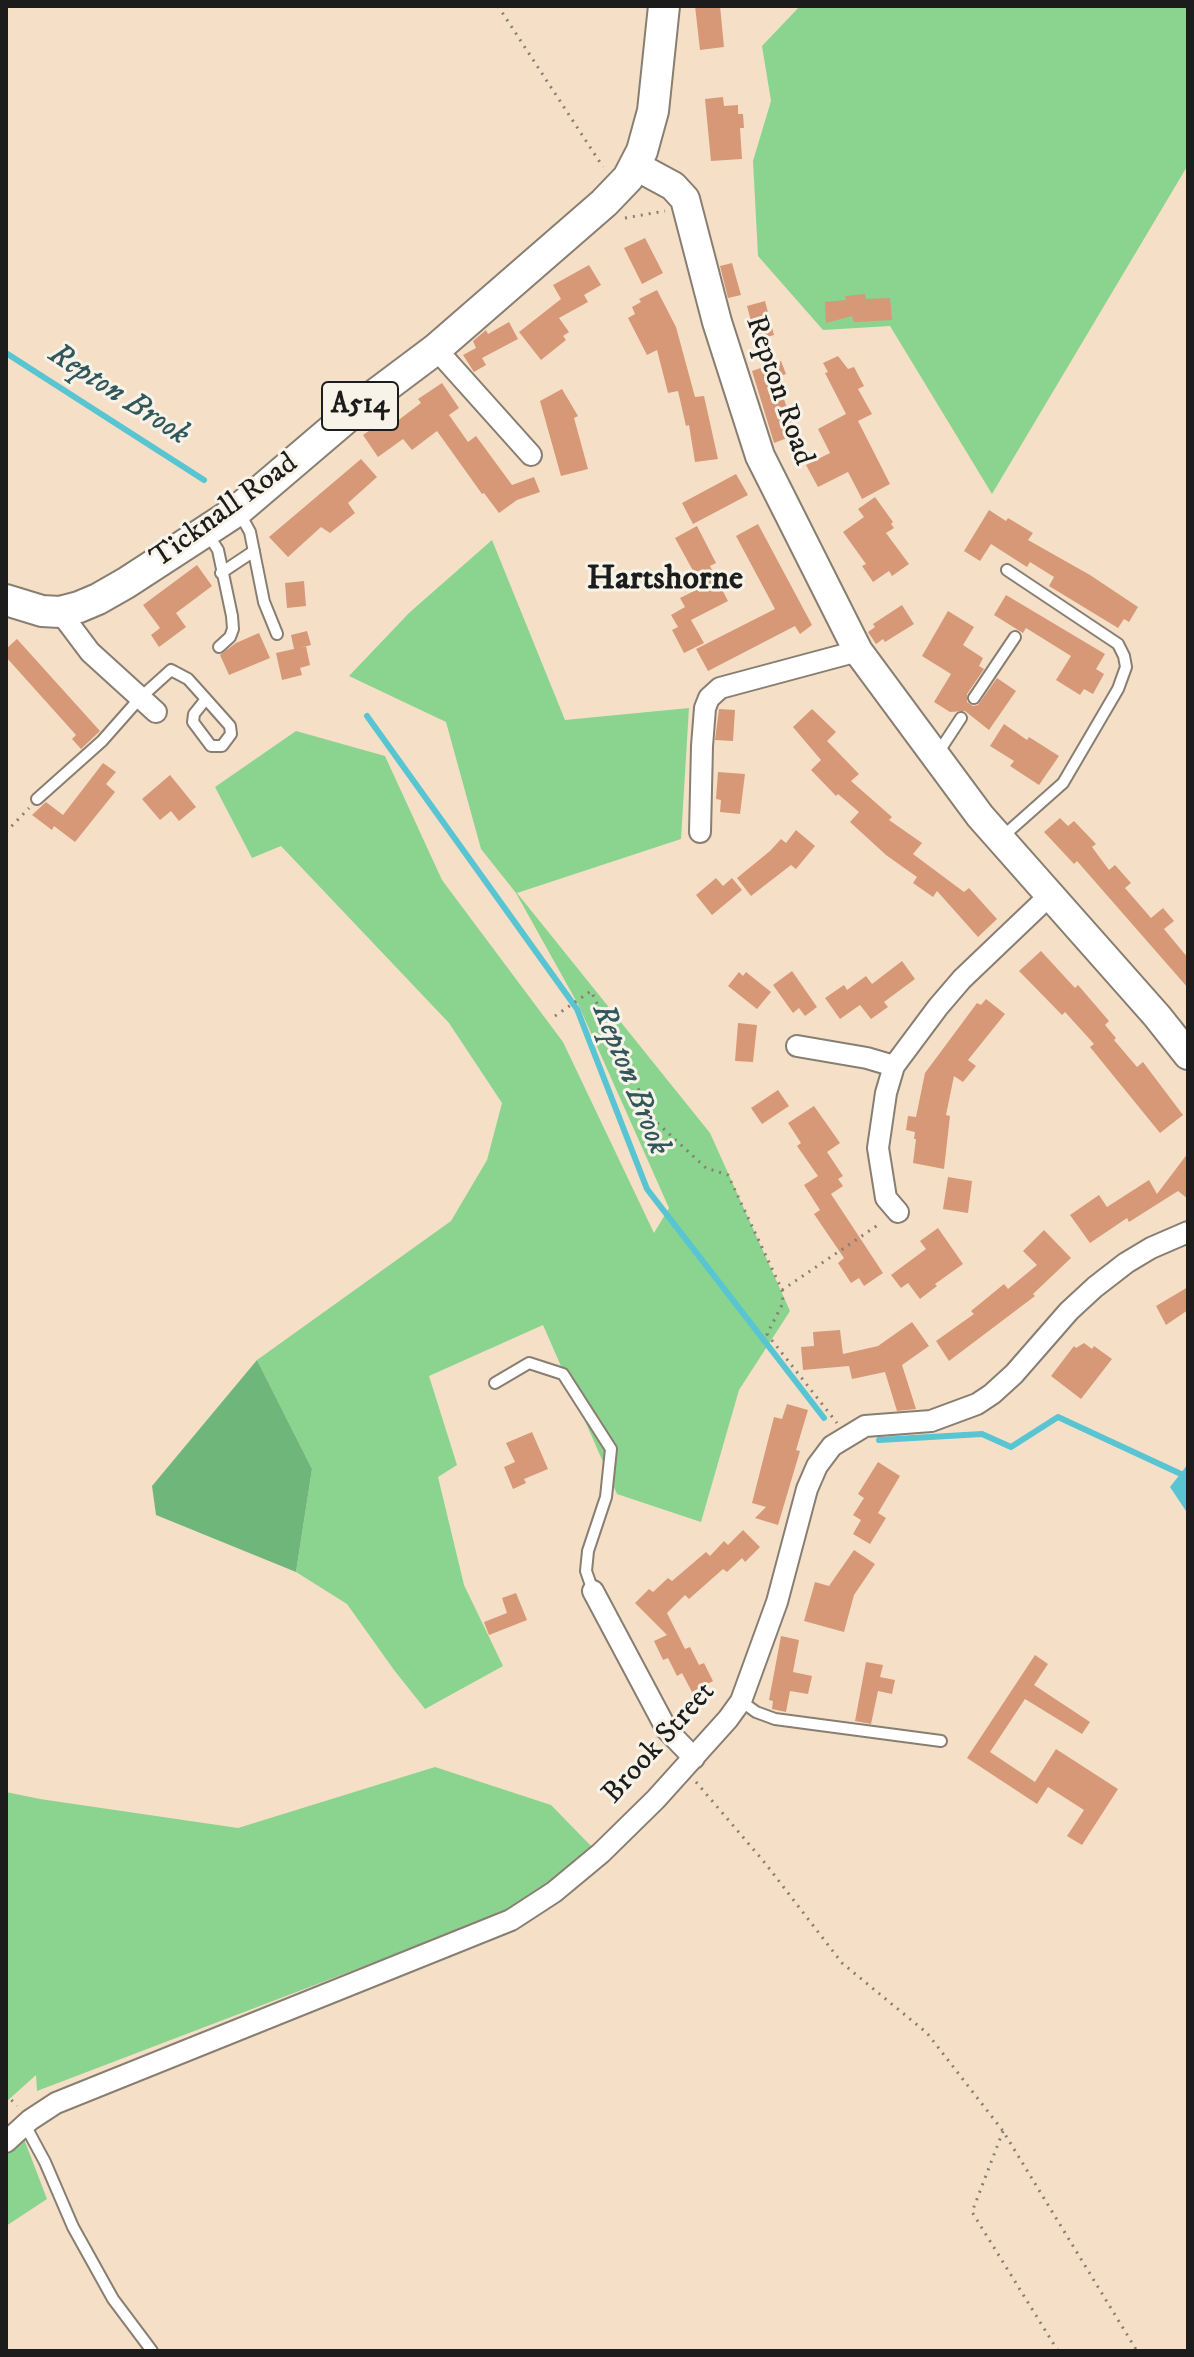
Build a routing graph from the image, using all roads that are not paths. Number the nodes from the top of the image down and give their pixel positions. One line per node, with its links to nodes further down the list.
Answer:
1 (664, 6): 2 (main road)
2 (626, 191): 3 (main road, Ticknall Road / A514); 15 (street, Repton Road)
3 (436, 349): 4 (street); 5 (main road, Ticknall Road / A514)
4 (531, 455)
5 (238, 510): 6 (main road, Ticknall Road / A514); 7 (lane)
6 (206, 531): 9 (lane); 11 (main road, Ticknall Road / A514)
7 (254, 551): 9 (lane); 12 (lane)
8 (1007, 570): 23 (lane)
9 (221, 573): 14 (lane)
10 (6, 600): 11 (main road, Ticknall Road / A514)
11 (60, 612): 18 (street)
12 (277, 634)
13 (1015, 637): 16 (lane)
14 (219, 647)
15 (858, 651): 20 (street, Repton Road); 22 (street)
16 (974, 698)
17 (206, 699): 17 (lane); 18 (lane)
18 (148, 705): 21 (lane)
19 (961, 718): 20 (lane)
20 (935, 758): 23 (street, Repton Road)
21 (37, 799)
22 (700, 832)
23 (1000, 839): 24 (street, Repton Road)
24 (1049, 896): 26 (street, Repton Road); 27 (street)
25 (797, 1046): 27 (street)
26 (1188, 1055)
27 (894, 1066): 28 (street)
28 (898, 1212)
29 (1188, 1232): 32 (street, Brook Street)
30 (495, 1383): 31 (lane)
31 (593, 1591): 34 (street)
32 (741, 1701): 33 (lane); 34 (street, Brook Street)
33 (941, 1741)
34 (690, 1764): 35 (street, Brook Street)
35 (25, 2125): 36 (street, Brook Street); 37 (lane)
36 (6, 2142)
37 (152, 2351)

